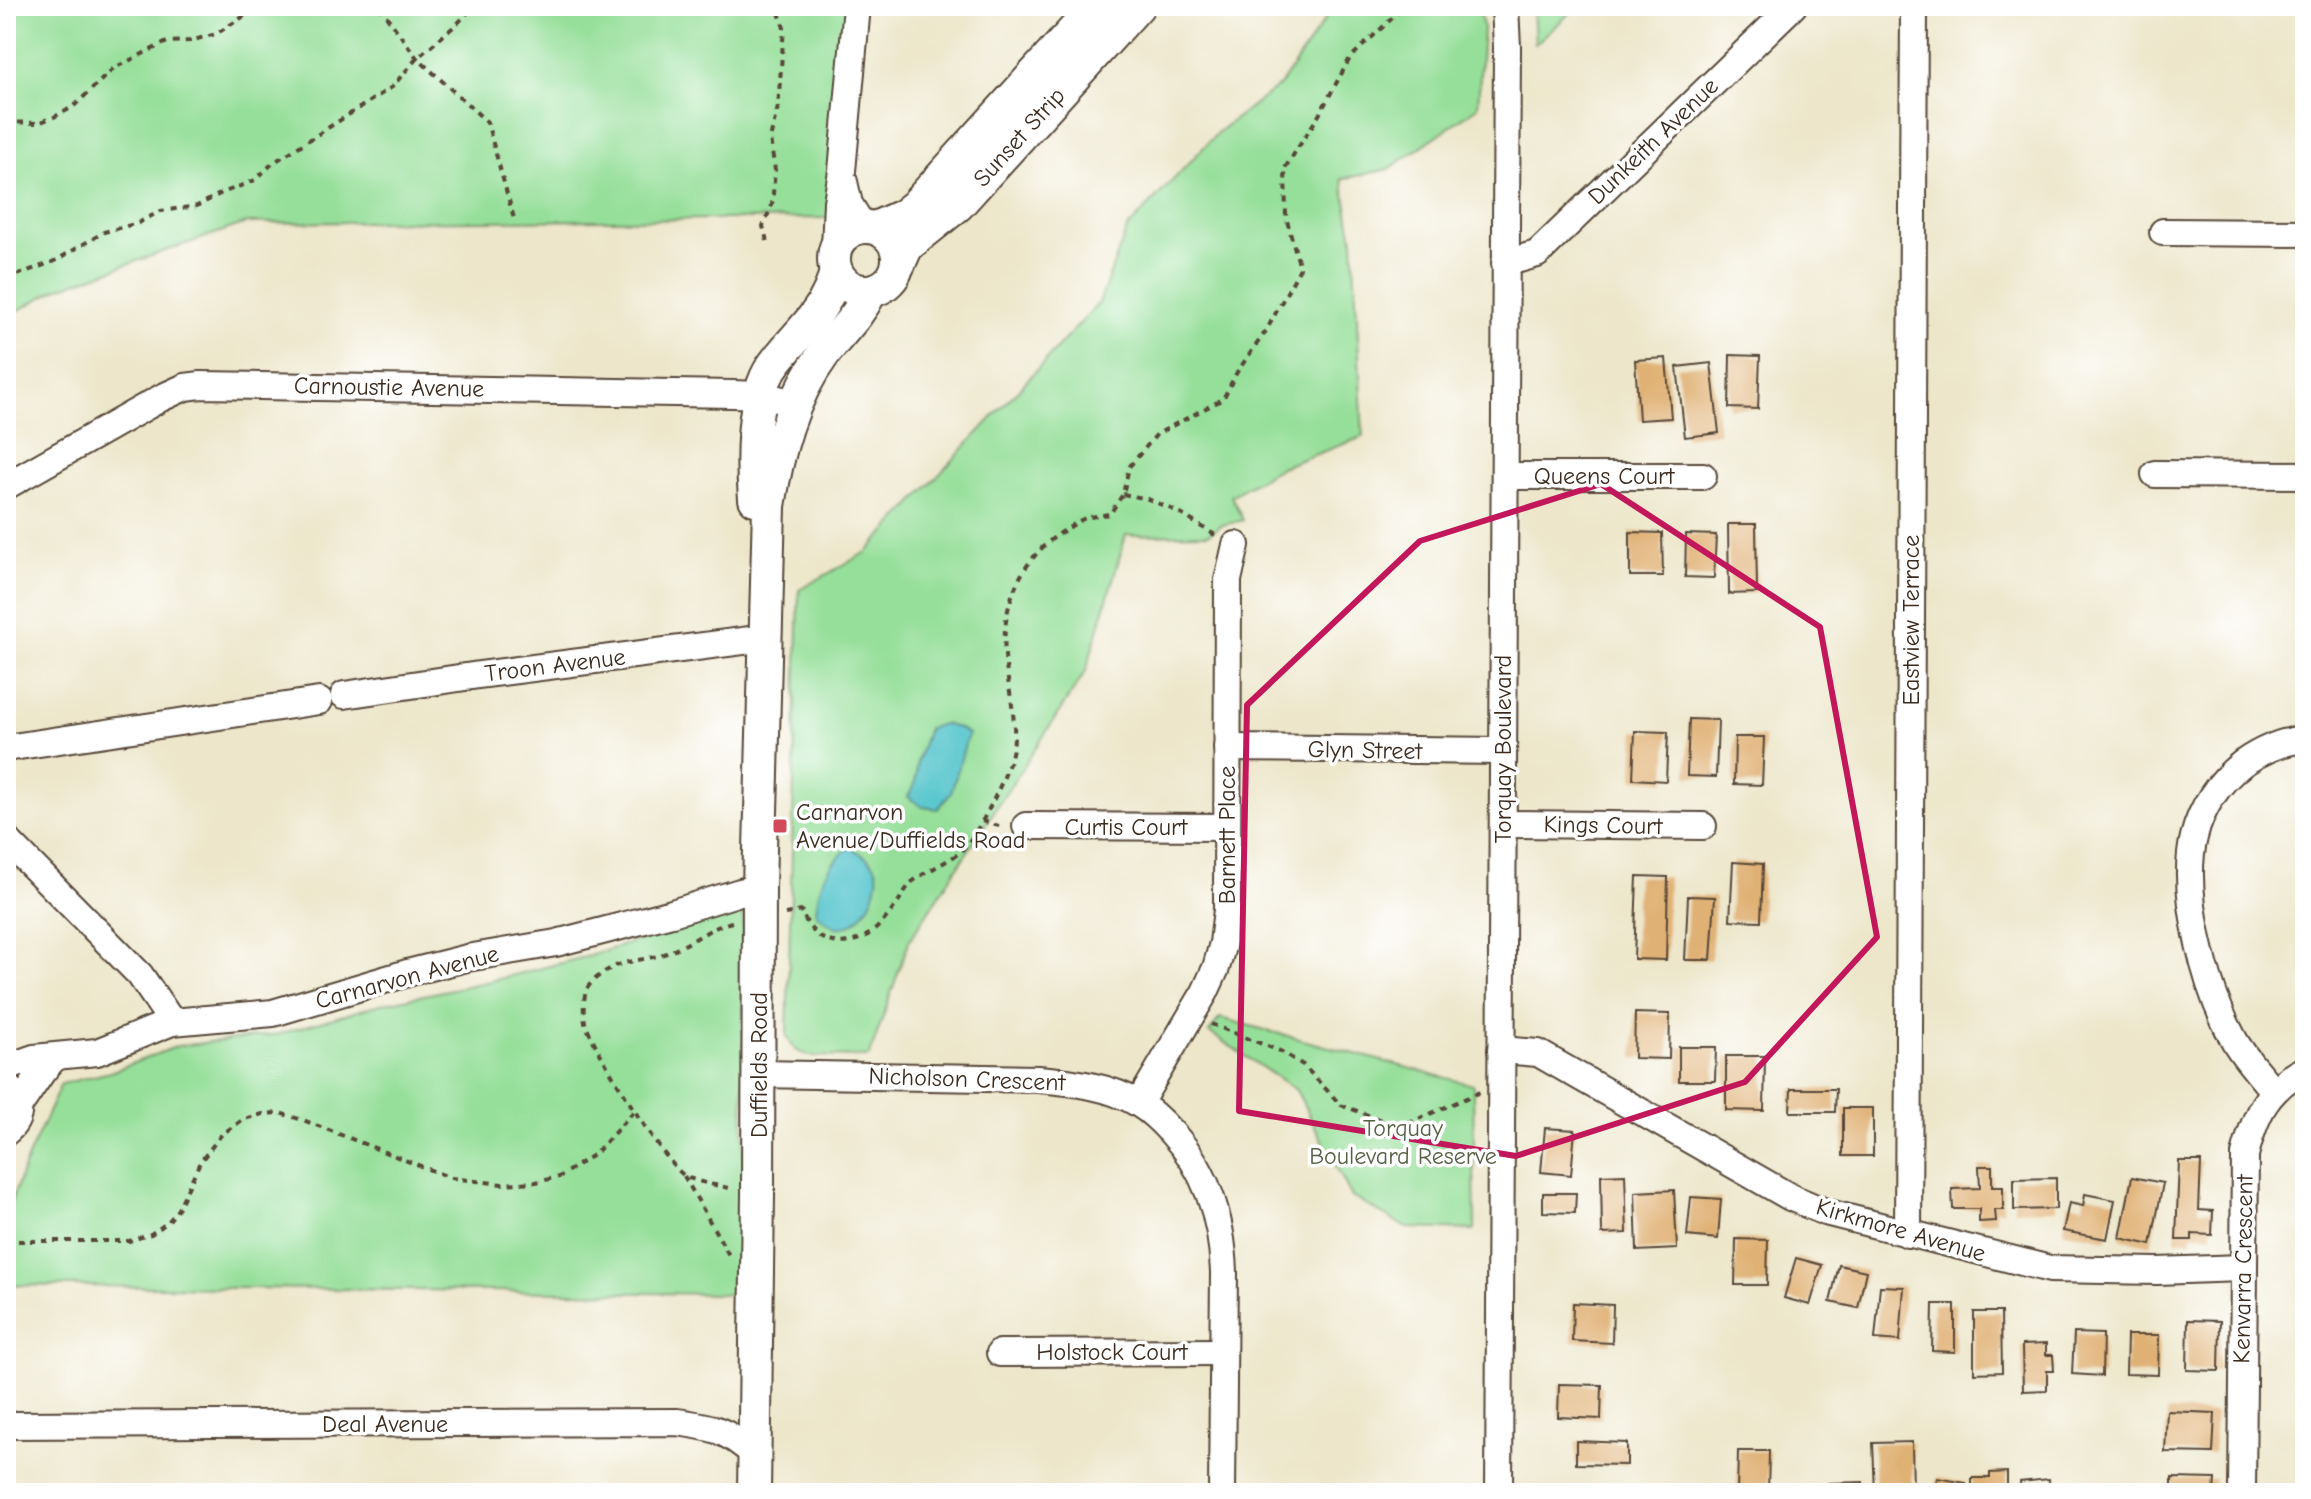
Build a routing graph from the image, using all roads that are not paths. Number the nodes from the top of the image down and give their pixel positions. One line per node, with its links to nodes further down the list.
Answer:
1 (857, 6): 7 (street)
2 (1096, 6): 8 (street, Sunset Strip)
3 (1138, 6): 13 (street, Sunset Strip)
4 (1505, 6): 12 (street, Torquay Boulevard)
5 (1793, 6): 12 (street, Dunkeith Avenue)
6 (1914, 6): 43 (street, Eastview Terrace)
7 (842, 171): 8 (street); 11 (street)
8 (870, 228): 11 (street, Sunset Strip); 13 (street)
9 (2163, 232): 10 (street)
10 (2305, 233)
11 (836, 260): 14 (street); 15 (street, Duffields Road)
12 (1505, 263): 19 (street, Torquay Boulevard)
13 (899, 264): 14 (street, Sunset Strip)
14 (871, 291): 16 (street, Duffields Road)
15 (759, 395): 16 (street, Carnoustie Avenue); 21 (street, Carnoustie Avenue); 23 (street, Duffields Road)
16 (797, 403): 23 (street, Duffields Road)
17 (2155, 474): 18 (street)
18 (2305, 475)
19 (1505, 476): 20 (street, Queens Court); 27 (street, Torquay Boulevard)
20 (1703, 476)
21 (6, 486)
22 (1236, 545): 26 (street, Barnett Place)
23 (766, 638): 25 (street, Troon Avenue); 33 (street, Duffields Road)
24 (2305, 739): 40 (street)
25 (6, 748)
26 (1227, 748): 27 (street, Glyn Street); 31 (street, Barnett Place)
27 (1503, 751): 28 (street, Torquay Boulevard)
28 (1503, 824): 30 (street, Kings Court); 35 (street, Torquay Boulevard)
29 (1026, 826): 31 (street, Curtis Court)
30 (1703, 826)
31 (1226, 827): 41 (street, Barnett Place)
32 (6, 839): 34 (street)
33 (759, 903): 34 (street, Carnarvon Avenue); 39 (street, Duffields Road)
34 (172, 1022): 36 (street, Carnarvon Avenue)
35 (1501, 1050): 43 (street, Kirkmore Avenue); 51 (street, Torquay Boulevard)
36 (55, 1057): 37 (street, Carnarvon Avenue); 42 (street)
37 (6, 1068)
38 (2305, 1069): 40 (street, Kenvarra Crescent)
39 (758, 1074): 41 (street, Nicholson Crescent); 48 (street, Duffields Road)
40 (2273, 1091): 44 (street, Kenvarra Crescent)
41 (1139, 1103): 45 (street, Nicholson Crescent)
42 (10, 1119)
43 (1908, 1234): 44 (street, Kirkmore Avenue)
44 (2242, 1268): 52 (street, Kenvarra Crescent)
45 (1223, 1352): 46 (street, Holstock Court); 50 (street, Nicholson Crescent)
46 (1000, 1353)
47 (6, 1425): 48 (street, Deal Avenue)
48 (755, 1455): 49 (street, Duffields Road)
49 (754, 1493)
50 (1222, 1493)
51 (1499, 1493)
52 (2242, 1493)

